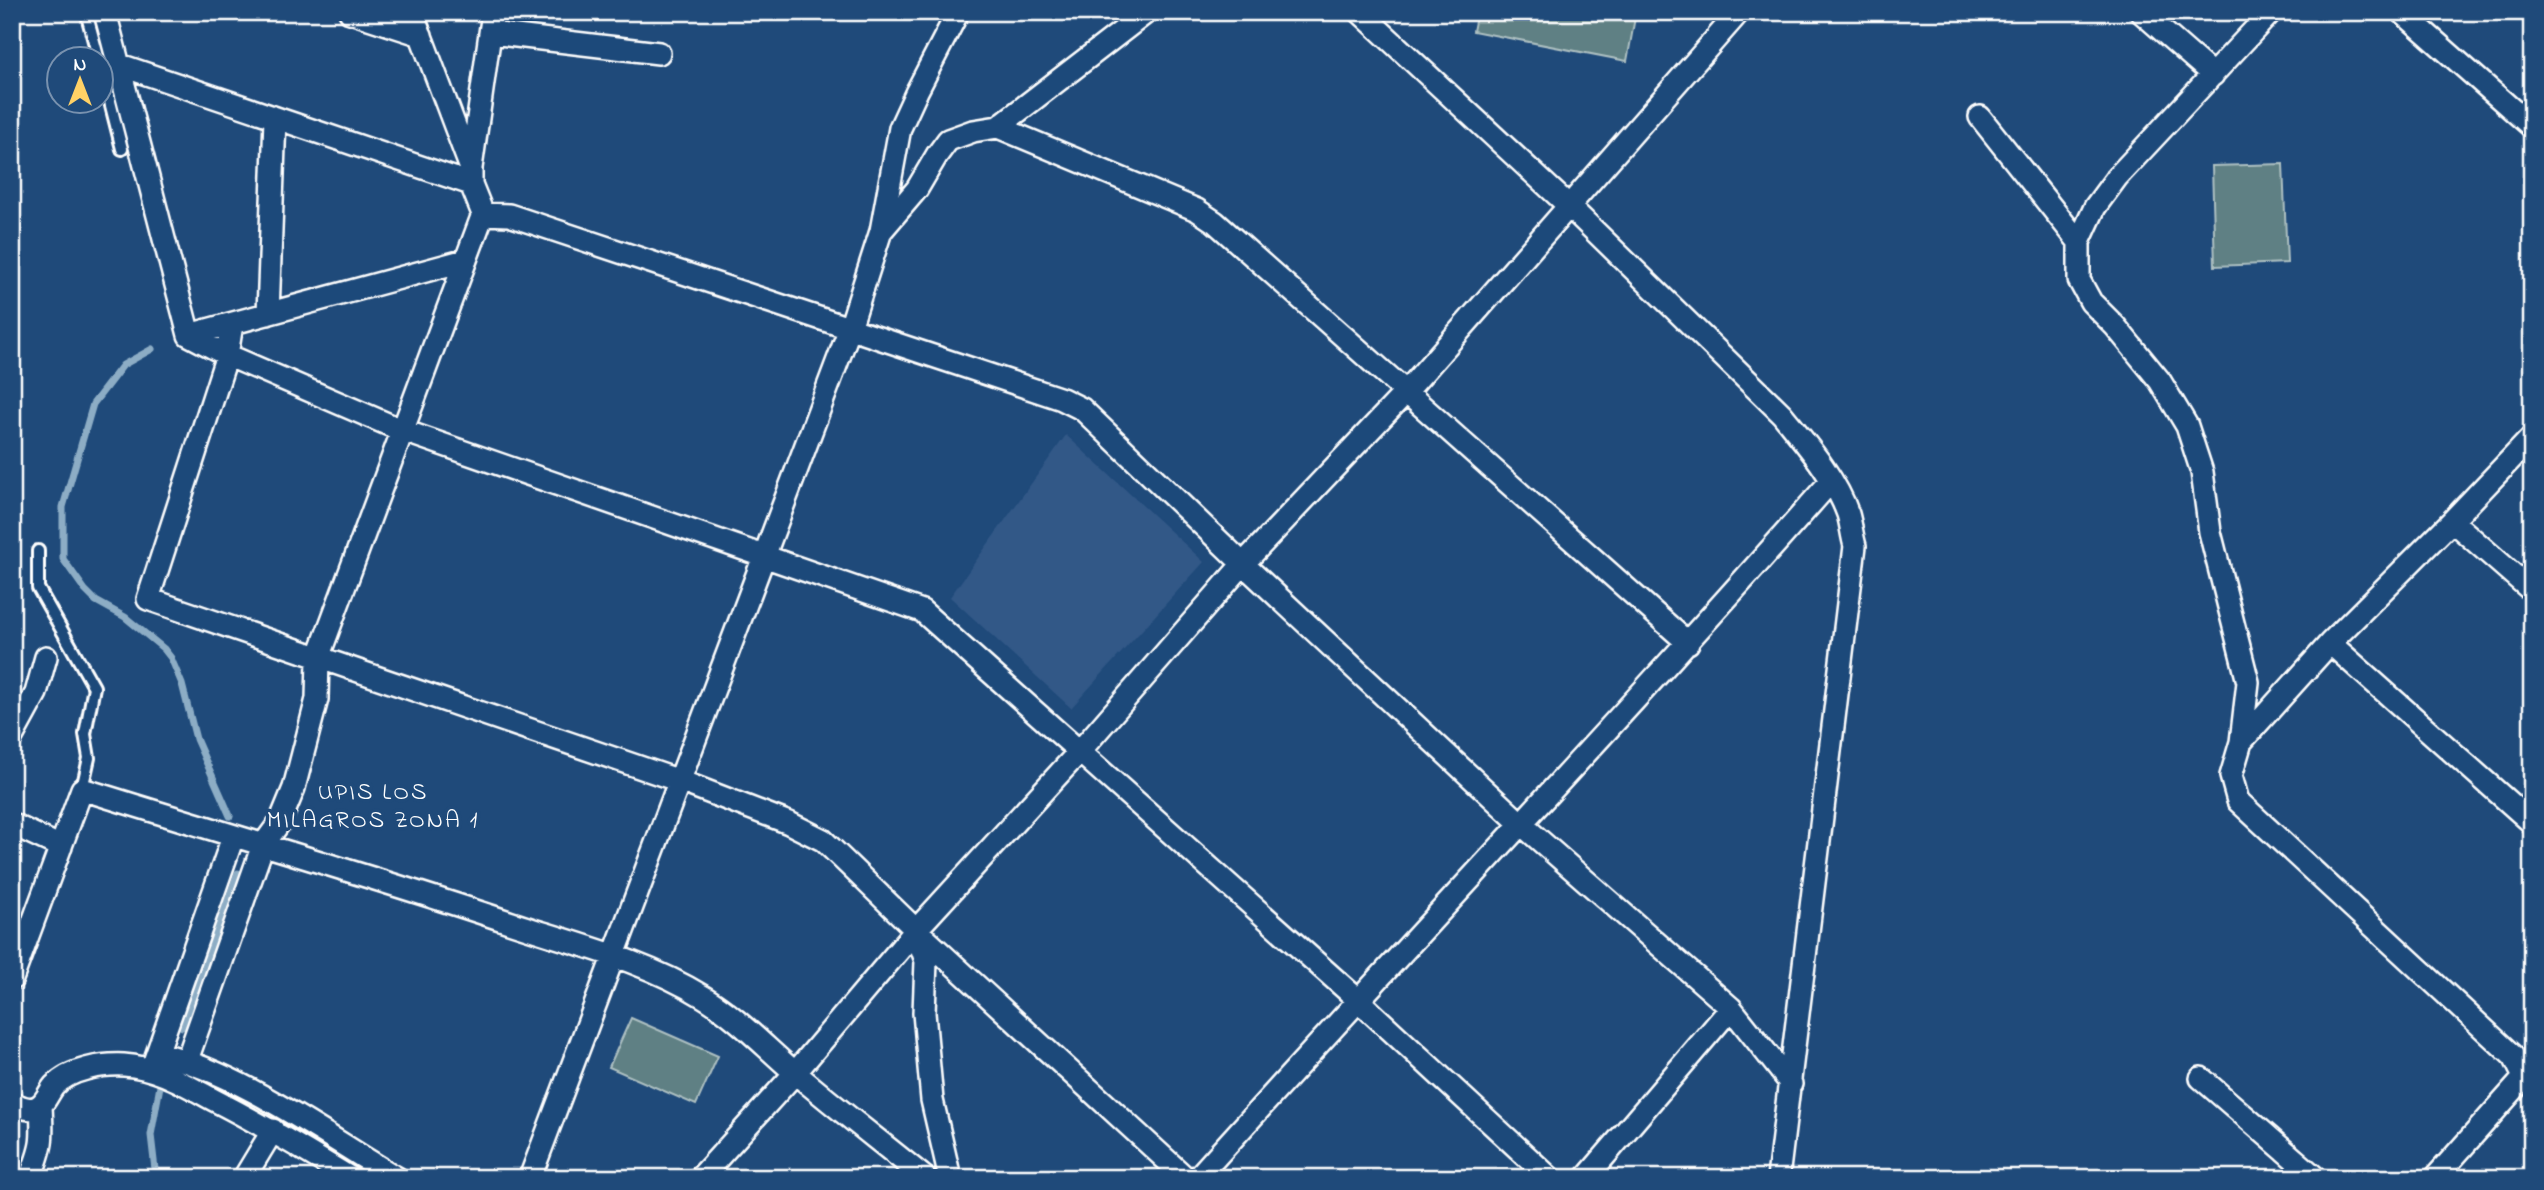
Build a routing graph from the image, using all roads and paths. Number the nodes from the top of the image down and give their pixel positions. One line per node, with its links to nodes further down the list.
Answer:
1 (86, 12): 14 (lane)
2 (106, 12): 15 (street)
3 (350, 12): 13 (street)
4 (412, 12): 13 (street)
5 (1147, 12): 23 (street)
6 (1360, 12): 27 (street)
7 (1739, 12): 27 (street)
8 (2140, 12): 18 (street)
9 (2271, 12): 18 (street)
10 (2402, 12): 24 (street)
11 (960, 14): 29 (street)
12 (492, 23): 16 (street); 26 (street)
13 (421, 35): 26 (street)
14 (95, 46)
15 (109, 46)
16 (659, 53)
17 (116, 70): 22 (street)
18 (2213, 75): 30 (street)
19 (116, 85): 35 (street)
20 (116, 105): 25 (lane)
21 (1980, 117): 30 (street)
22 (275, 118): 26 (street); 32 (street)
23 (998, 127): 29 (street); 37 (street)
24 (2532, 127)
25 (122, 149)
26 (471, 176): 28 (street)
27 (1570, 206): 37 (street); 40 (street)
28 (483, 214): 31 (street); 34 (street)
29 (881, 231): 34 (street)
30 (2078, 242): 51 (street)
31 (466, 260): 32 (street); 38 (street)
32 (268, 314): 33 (street)
33 (232, 324): 35 (street); 36 (street)
34 (850, 328): 43 (street); 44 (street)
35 (189, 335): 36 (street)
36 (226, 355): 38 (street); 49 (street)
37 (1406, 392): 44 (street); 46 (street)
38 (401, 430): 43 (street); 49 (street)
39 (2532, 437): 41 (street)
40 (1831, 481): 46 (street); 71 (street)
41 (2452, 522): 45 (street); 47 (street)
42 (38, 551): 54 (lane)
43 (765, 557): 52 (street); 53 (street)
44 (1243, 564): 52 (street); 55 (street)
45 (2532, 591)
46 (1688, 643): 55 (street)
47 (2330, 643): 51 (street); 56 (street)
48 (46, 657): 50 (street)
49 (318, 658): 53 (street); 59 (street)
50 (12, 737)
51 (2241, 743): 69 (street)
52 (1079, 752): 61 (street); 64 (street)
53 (680, 781): 61 (street); 62 (street)
54 (82, 789): 58 (street); 60 (street)
55 (1520, 823): 64 (street); 65 (street)
56 (2532, 823)
57 (12, 824): 60 (street)
58 (233, 837): 59 (street); 67 (street)
59 (263, 845): 62 (street); 66 (street)
60 (61, 847): 63 (street)
61 (916, 930): 68 (street); 82 (street); 83 (street)
62 (613, 957): 68 (street); 79 (street)
63 (12, 979)
64 (1357, 999): 84 (street); 85 (street)
65 (1731, 1008): 71 (street); 86 (street)
66 (187, 1060): 67 (street); 78 (street)
67 (154, 1061): 73 (street); 74 (street)
68 (795, 1073): 80 (street); 81 (street)
69 (2529, 1076): 89 (street)
70 (2201, 1078): 88 (street)
71 (1791, 1084): 87 (street)
72 (12, 1102): 73 (street)
73 (41, 1106): 75 (street)
74 (273, 1130): 76 (street); 77 (street)
75 (30, 1178)
76 (244, 1178)
77 (350, 1178)
78 (397, 1178)
79 (530, 1178)
80 (700, 1178)
81 (925, 1178)
82 (950, 1178)
83 (1186, 1178)
84 (1197, 1178)
85 (1550, 1178)
86 (1586, 1178)
87 (1778, 1178)
88 (2316, 1178)
89 (2435, 1178)

